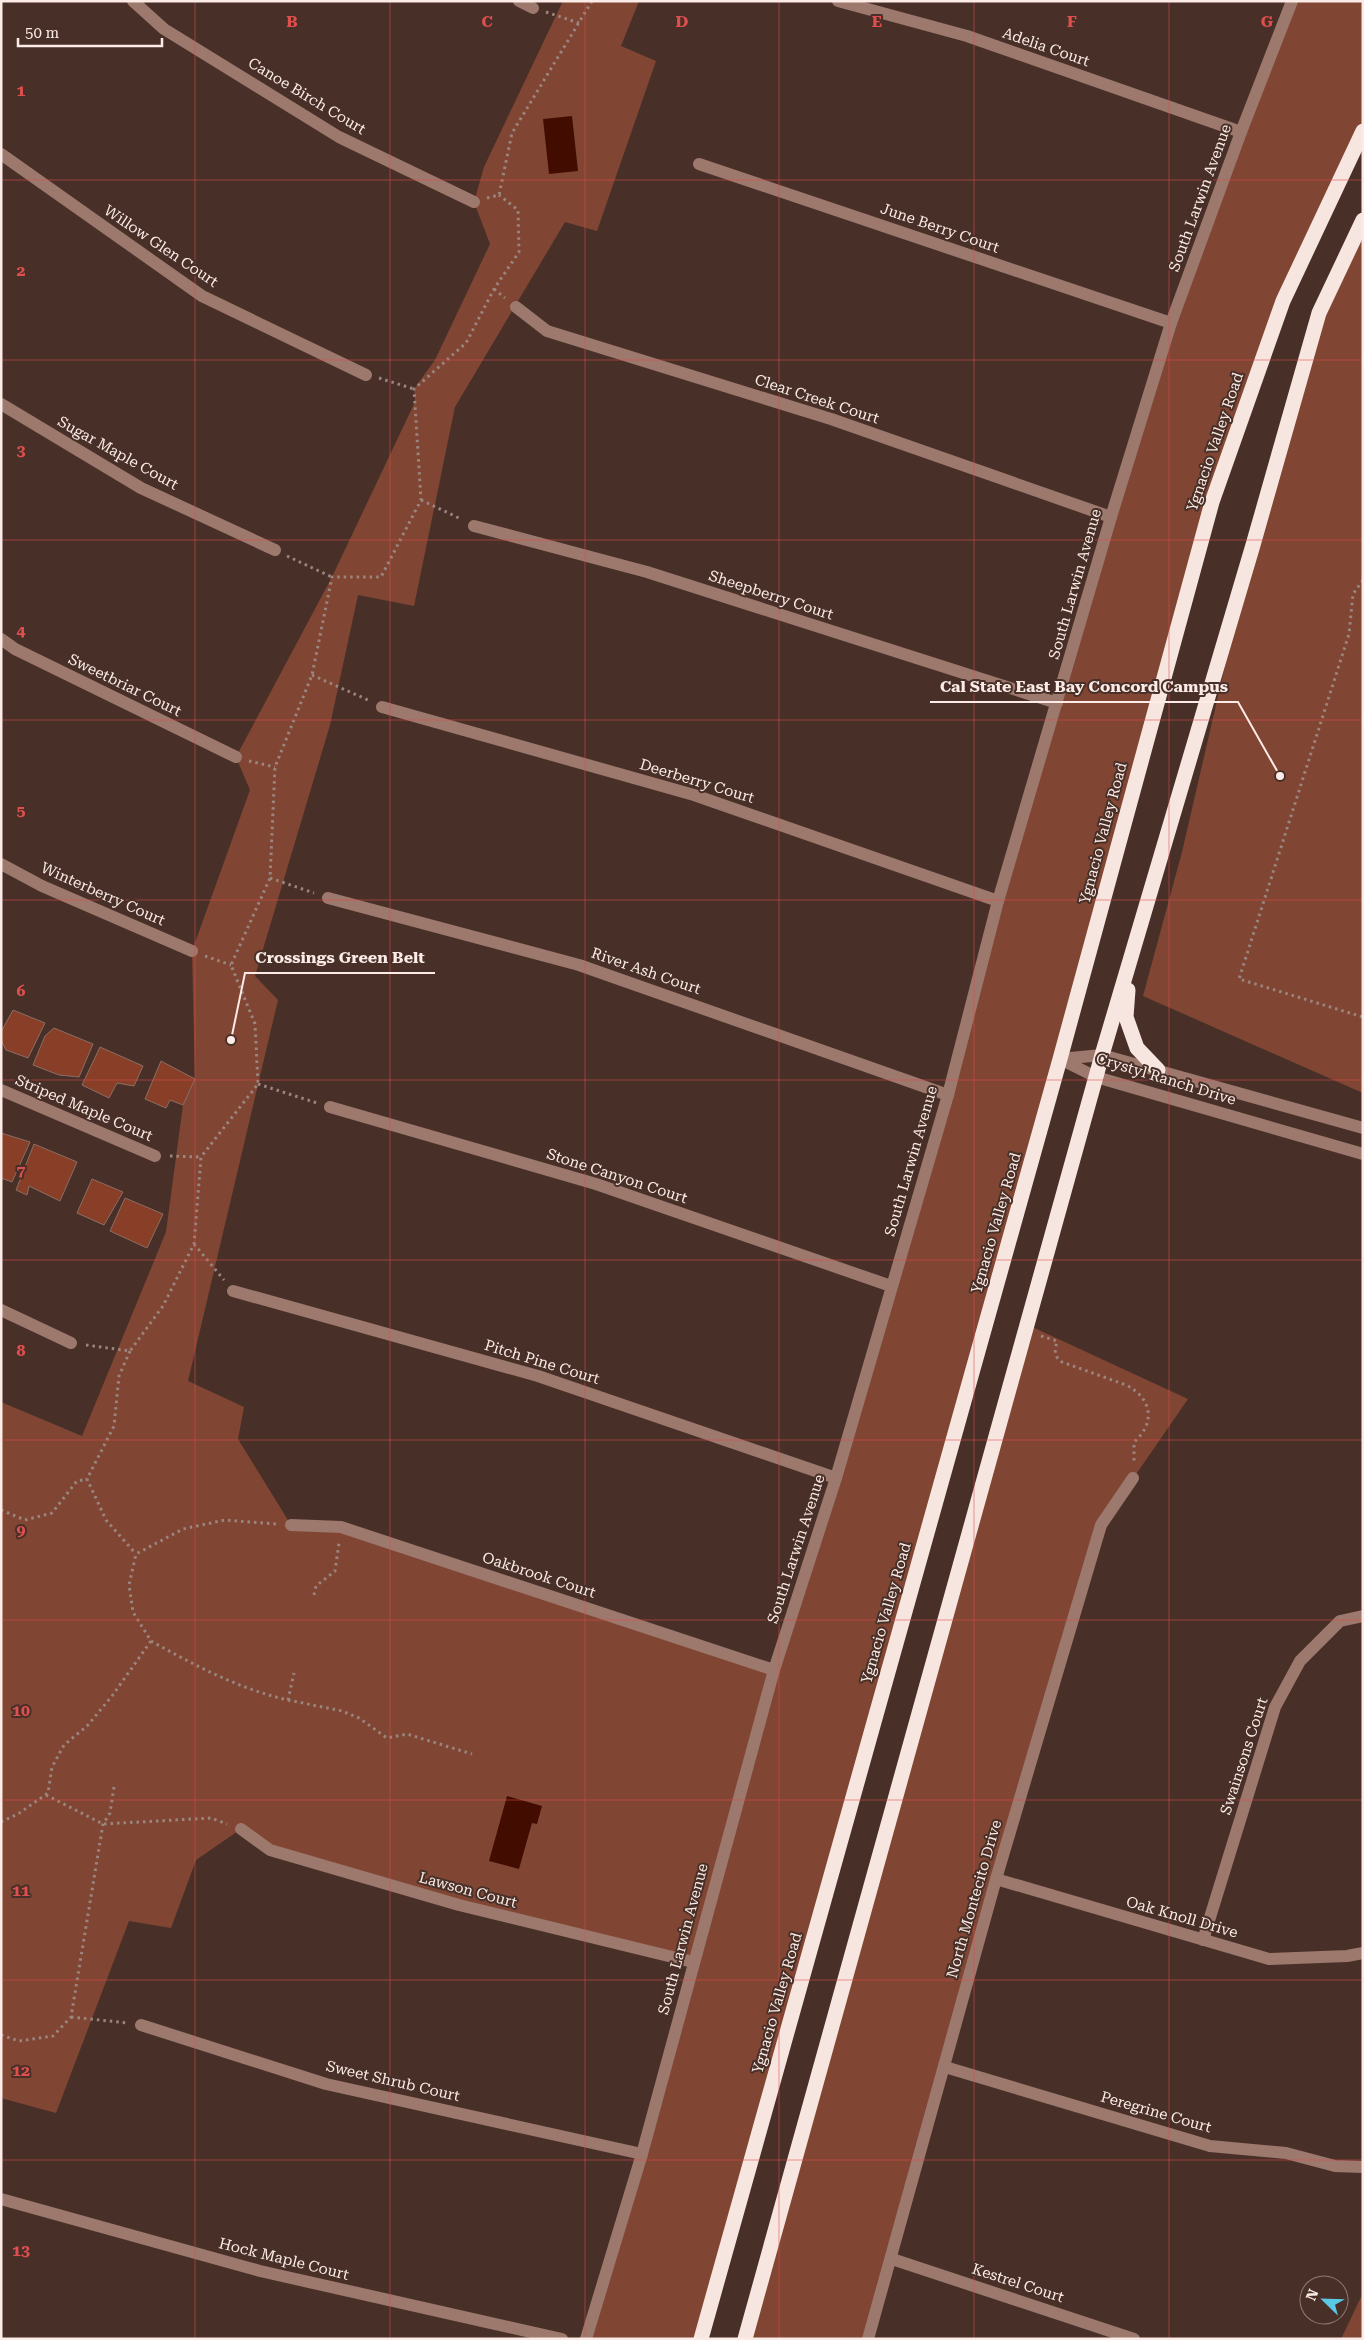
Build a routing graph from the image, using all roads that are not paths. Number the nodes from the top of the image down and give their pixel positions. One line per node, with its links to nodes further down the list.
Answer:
1 (133, 1): 10 (street, Canoe Birch Court)
2 (519, 1): 5 (street)
3 (838, 1): 7 (street, Adelia Court)
4 (1292, 1): 7 (street, South Larwin Avenue)
5 (533, 8)
6 (1363, 130): 29 (highway, Ygnacio Valley Road)
7 (1240, 132): 13 (street, South Larwin Avenue)
8 (1, 154): 14 (street, Willow Glen Court)
9 (699, 164): 13 (street, June Berry Court)
10 (474, 202)
11 (1363, 220): 27 (highway)
12 (516, 307): 16 (street, Clear Creek Court)
13 (1171, 323): 16 (street, South Larwin Avenue)
14 (366, 374)
15 (1, 404): 18 (street, Sugar Maple Court)
16 (1111, 517): 20 (street, South Larwin Avenue)
17 (474, 526): 20 (street, Sheepberry Court)
18 (275, 550)
19 (1, 639): 22 (street, Sweetbriar Court)
20 (1057, 702): 25 (street, South Larwin Avenue)
21 (382, 707): 25 (street, Deerberry Court)
22 (236, 757)
23 (1, 864): 26 (street, Winterberry Court)
24 (328, 898): 33 (street, River Ash Court)
25 (998, 901): 33 (street, South Larwin Avenue)
26 (192, 951)
27 (1130, 961): 28 (highway); 30 (highway)
28 (1102, 1056): 29 (street, Crystyl Ranch Drive); 30 (street, Crystyl Ranch Drive); 31 (highway)
29 (1060, 1059): 31 (street, Crystyl Ranch Drive); 60 (highway, Ygnacio Valley Road)
30 (1158, 1070): 35 (street, Crystyl Ranch Drive)
31 (1096, 1077): 36 (street, Crystyl Ranch Drive); 61 (highway)
32 (1, 1090): 37 (street, Striped Maple Court)
33 (948, 1095): 38 (street, South Larwin Avenue)
34 (330, 1107): 38 (street, Stone Canyon Court)
35 (1363, 1128)
36 (1363, 1154)
37 (155, 1156)
38 (891, 1286): 42 (street, South Larwin Avenue)
39 (233, 1290): 42 (street, Pitch Pine Court)
40 (1, 1310): 41 (street)
41 (71, 1343)
42 (836, 1478): 46 (street, South Larwin Avenue)
43 (1133, 1478): 48 (street, North Montecito Drive)
44 (290, 1524): 46 (street, Oakbrook Court)
45 (1363, 1616): 49 (street, Swainsons Court)
46 (774, 1670): 51 (street, South Larwin Avenue)
47 (242, 1829): 51 (street, Lawson Court)
48 (996, 1879): 49 (street, Oak Knoll Drive); 53 (street, North Montecito Drive)
49 (1203, 1940): 50 (street, Oak Knoll Drive)
50 (1363, 1953)
51 (693, 1962): 54 (street, South Larwin Avenue)
52 (141, 2025): 54 (street, Sweet Shrub Court)
53 (944, 2067): 55 (street, Peregrine Court); 57 (street, North Montecito Drive)
54 (642, 2154): 59 (street, South Larwin Avenue)
55 (1363, 2166)
56 (1, 2199): 58 (street, Hock Maple Court)
57 (892, 2259): 62 (street, North Montecito Drive); 63 (street, Kestrel Court)
58 (562, 2339)
59 (586, 2339)
60 (701, 2339)
61 (745, 2339)
62 (868, 2339)
63 (1134, 2339)

